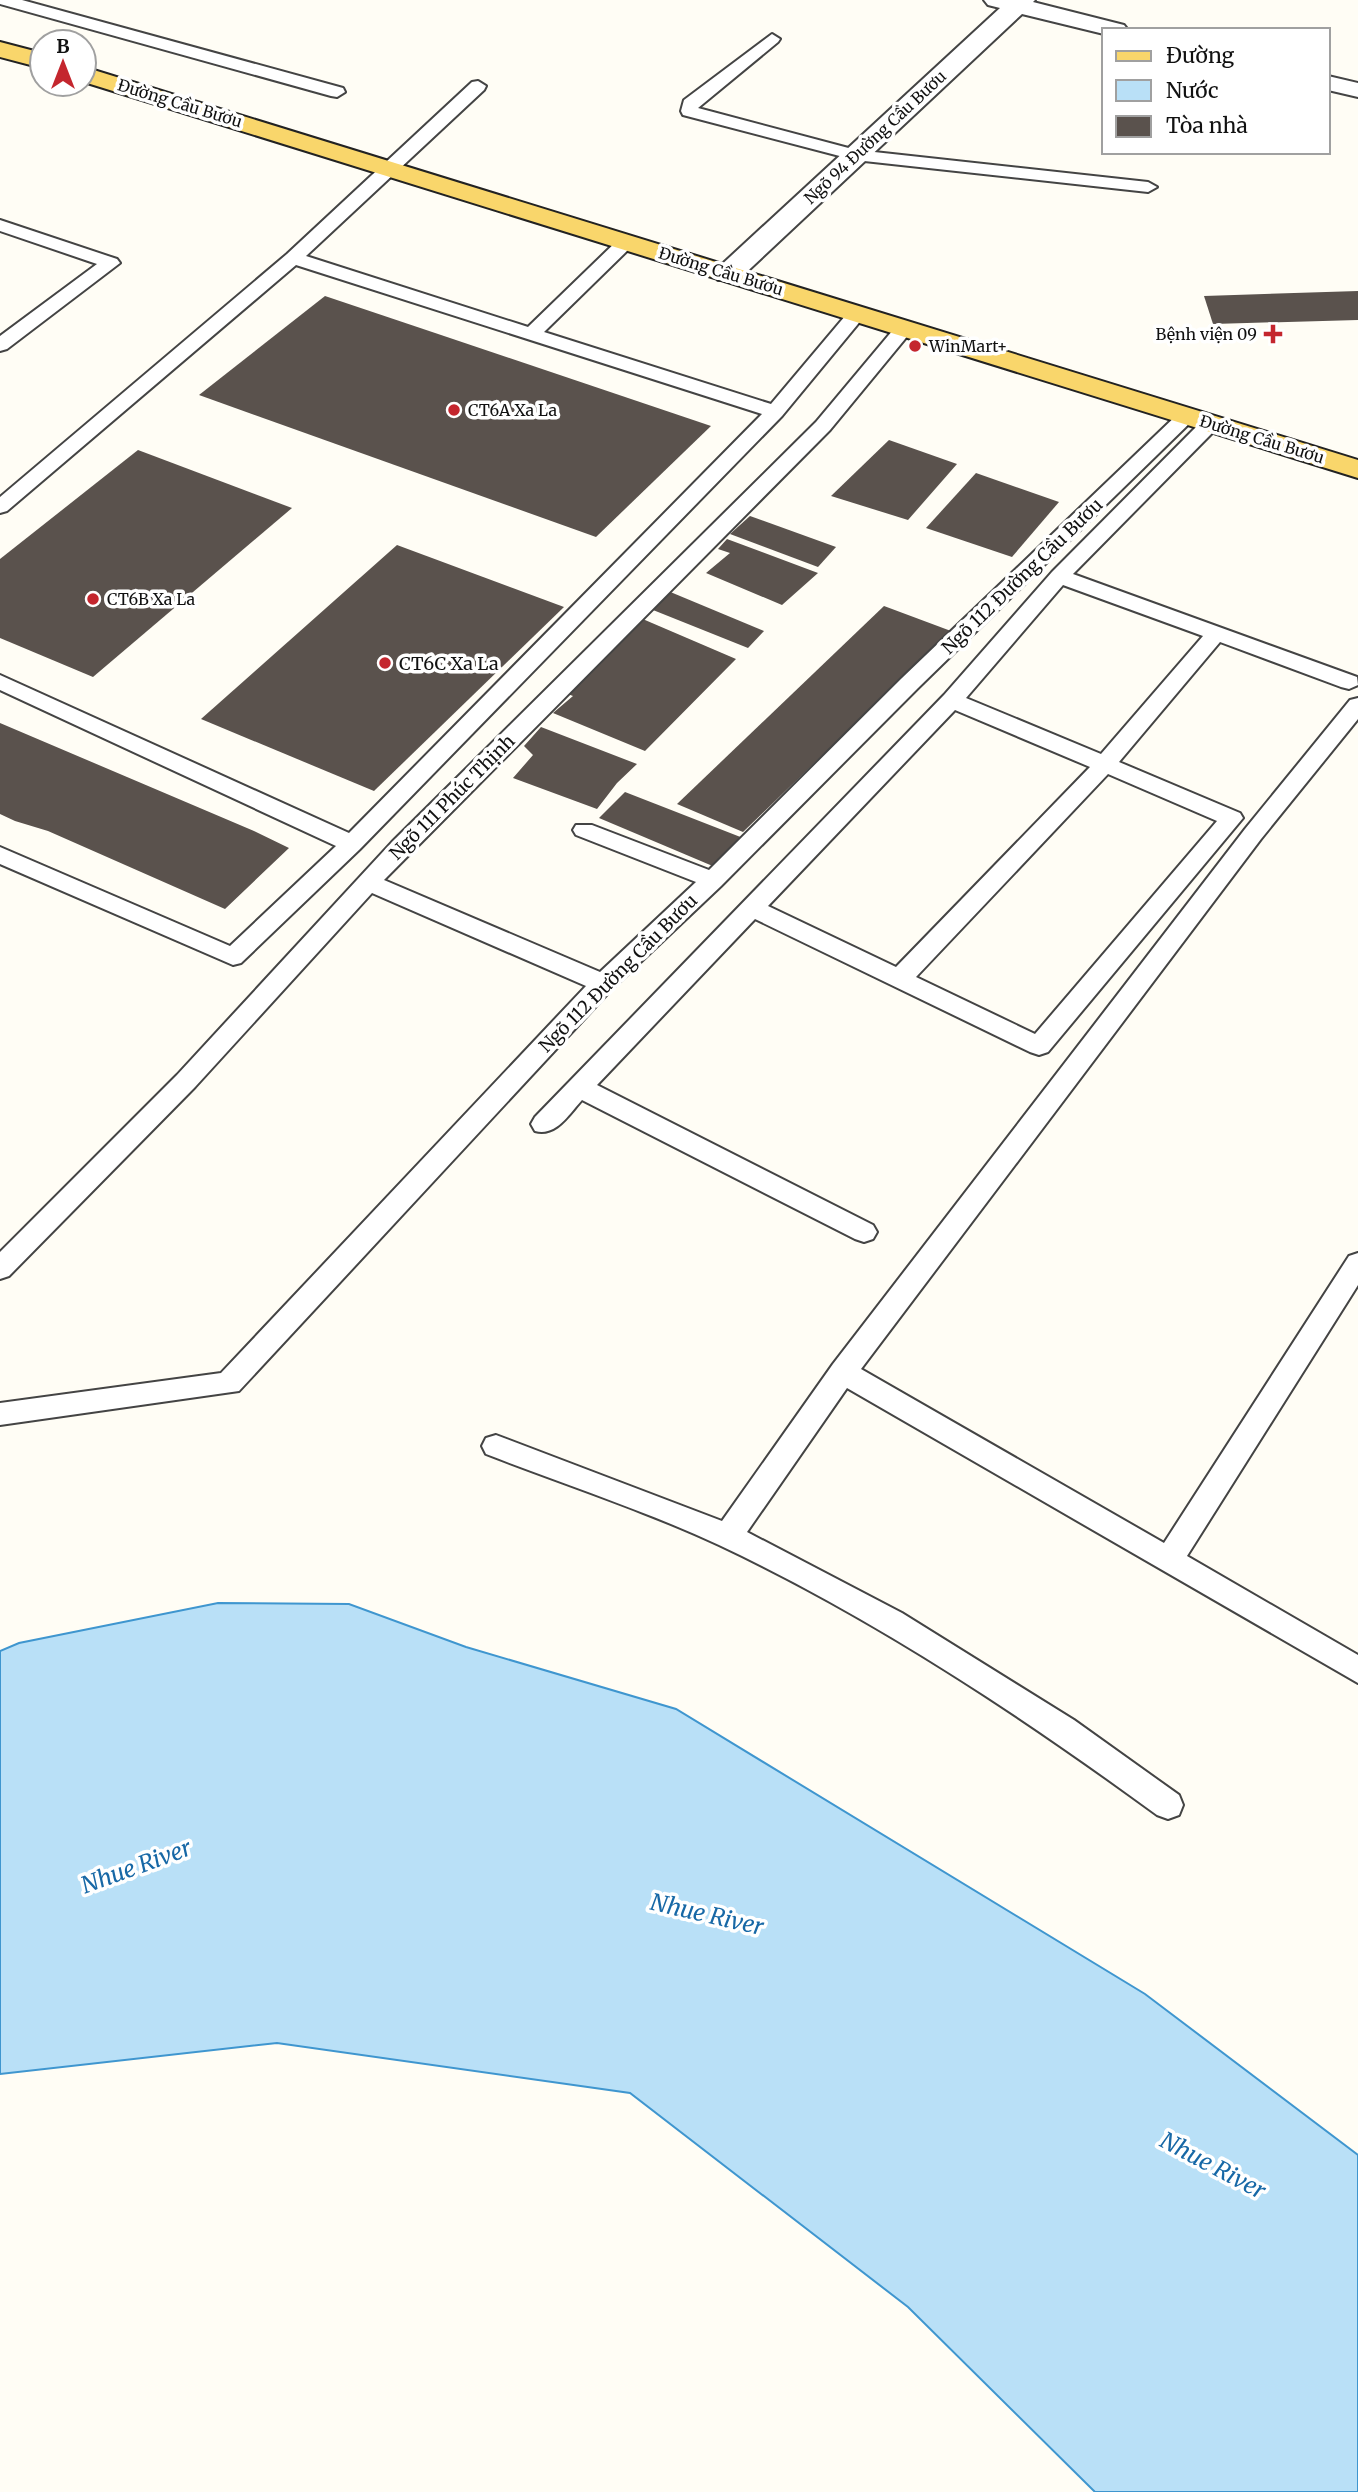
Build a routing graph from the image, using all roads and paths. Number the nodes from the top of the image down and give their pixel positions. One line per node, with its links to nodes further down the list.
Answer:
1 (8, 1): 3 (lane); 12 (lane)
2 (1012, 2): 4 (street); 13 (street, Ngõ 94 Đường Cầu Bươu)
3 (0, 15)
4 (1109, 28)
5 (772, 39): 13 (lane)
6 (0, 48): 7 (main road)
7 (28, 57)
8 (98, 78): 14 (main road, Đường Cầu Bươu)
9 (1330, 83): 11 (street)
10 (478, 86): 14 (lane)
11 (1358, 90)
12 (337, 92)
13 (855, 155): 15 (lane); 19 (street, Ngõ 94 Đường Cầu Bươu)
14 (392, 168): 17 (main road, Đường Cầu Bươu); 18 (lane)
15 (1149, 187)
16 (0, 225): 23 (lane)
17 (626, 242): 19 (main road, Đường Cầu Bươu); 22 (lane)
18 (293, 258): 22 (lane); 27 (lane)
19 (728, 274): 20 (main road, Đường Cầu Bươu)
20 (858, 313): 21 (main road, Đường Cầu Bươu); 24 (lane)
21 (905, 328): 25 (main road, Đường Cầu Bươu); 38 (lane, Ngõ 111 Phúc Thịnh)
22 (531, 334): 24 (lane)
23 (0, 345)
24 (775, 412): 35 (lane)
25 (1199, 420): 26 (main road, Đường Cầu Bươu); 28 (lane); 37 (lane, Ngõ 112 Đường Cầu Bươu)
26 (1358, 469)
27 (0, 507)
28 (1059, 576): 29 (lane); 32 (lane)
29 (1215, 635): 31 (lane); 33 (lane)
30 (0, 682): 35 (lane)
31 (1353, 693): 47 (lane)
32 (952, 700): 33 (lane); 39 (lane)
33 (1105, 764): 40 (lane); 40 (lane)
34 (584, 830): 37 (lane)
35 (352, 844): 36 (lane)
36 (0, 855)
37 (713, 880): 41 (lane, Ngõ 112 Đường Cầu Bươu)
38 (368, 883): 41 (lane); 46 (lane, Ngõ 111 Phúc Thịnh)
39 (752, 908): 40 (lane); 42 (lane)
40 (900, 979)
41 (603, 983): 48 (lane, Ngõ 112 Đường Cầu Bươu)
42 (579, 1087): 43 (lane); 44 (lane)
43 (544, 1124)
44 (864, 1232)
45 (1358, 1263): 51 (lane)
46 (0, 1269)
47 (843, 1373): 50 (lane); 51 (lane)
48 (0, 1414)
49 (496, 1446): 50 (lane)
50 (728, 1536): 53 (lane)
51 (1168, 1561): 52 (lane)
52 (1358, 1670)
53 (1168, 1805)

